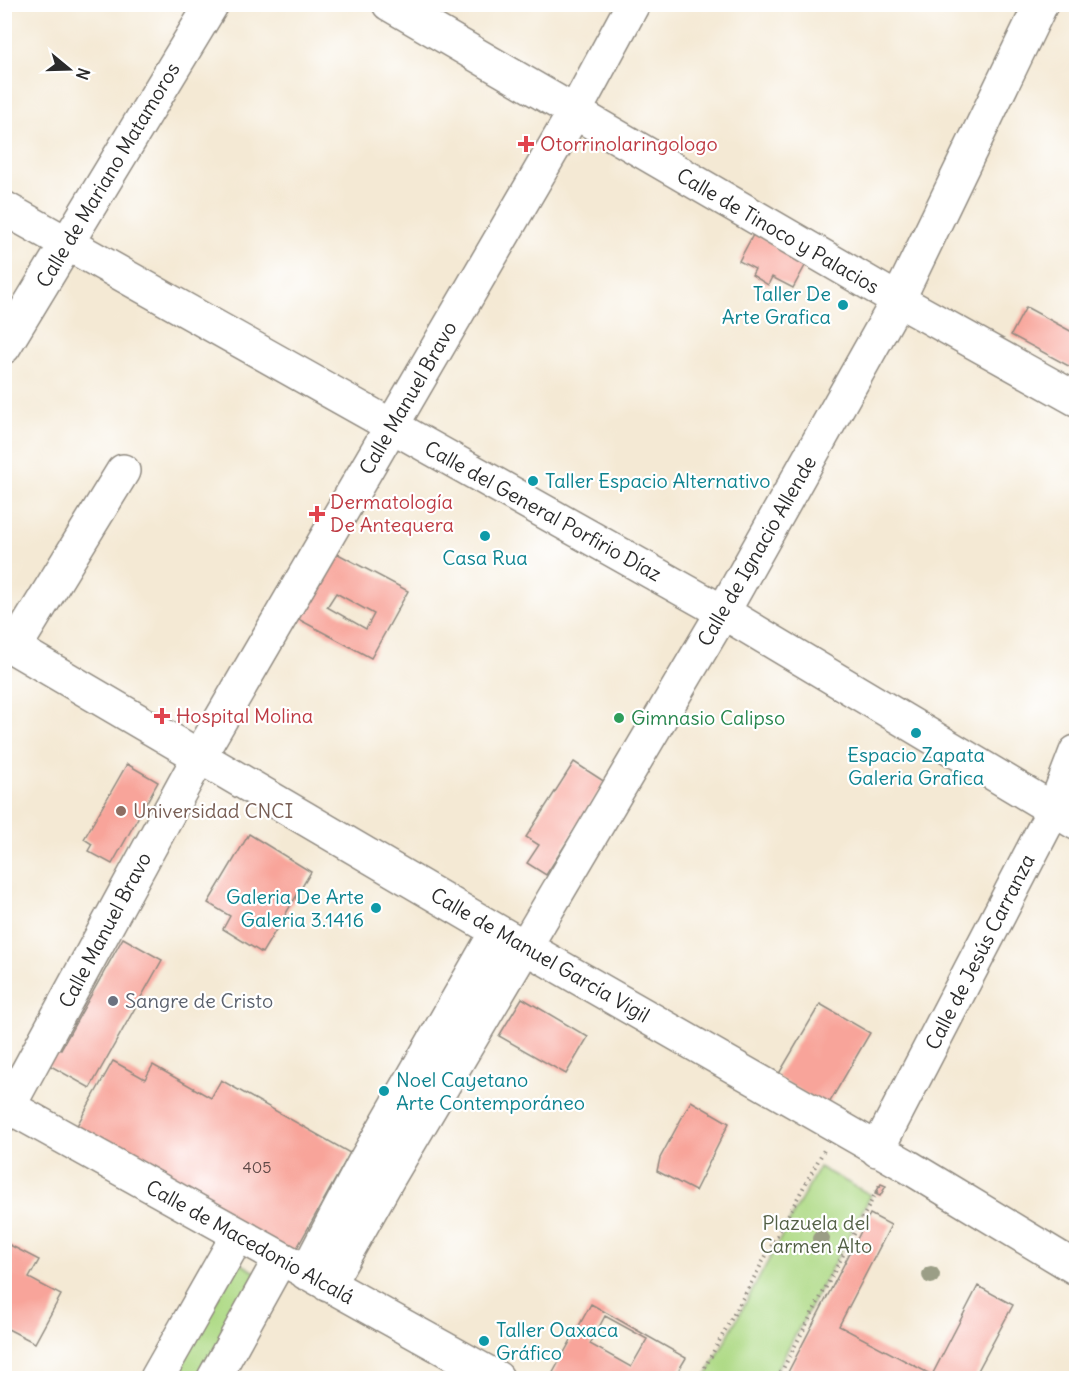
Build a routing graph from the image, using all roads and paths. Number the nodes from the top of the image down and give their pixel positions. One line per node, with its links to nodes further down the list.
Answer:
1 (212, 4): 7 (street, Calle de Mariano Matamoros)
2 (389, 4): 5 (street, Calle de Tinoco y Palacios)
3 (633, 4): 5 (street, Calle Manuel Bravo)
4 (1041, 4): 8 (street, Calle de Ignacio Allende)
5 (574, 113): 8 (street, Calle de Tinoco y Palacios); 11 (street, Calle Manuel Bravo)
6 (4, 208): 7 (street, Calle del General Porfirio Díaz)
7 (66, 243): 9 (street, Calle de Mariano Matamoros); 11 (street, Calle del General Porfirio Díaz)
8 (898, 300): 10 (street, Calle de Tinoco y Palacios); 13 (street, Calle de Ignacio Allende)
9 (4, 346)
10 (1077, 399)
11 (392, 427): 13 (street, Calle del General Porfirio Díaz); 16 (street, Calle Manuel Bravo)
12 (123, 471): 14 (street)
13 (723, 612): 17 (street, Calle del General Porfirio Díaz); 19 (street, Calle de Ignacio Allende)
14 (10, 644): 16 (street, Calle de Manuel García Vigil)
15 (1077, 752): 17 (street, Calle de Jesús Carranza)
16 (200, 755): 18 (street, Calle de Manuel García Vigil); 21 (street, Calle Manuel Bravo)
17 (1065, 816): 23 (street, Calle de Jesús Carranza)
18 (497, 931): 19 (street, Calle de Manuel García Vigil); 20 (street, Calle de Ignacio Allende)
19 (526, 947): 20 (street, Calle de Ignacio Allende); 22 (street, Calle de Manuel García Vigil)
20 (433, 1074): 26 (street, Calle de Ignacio Allende)
21 (6, 1108): 24 (street, Calle de Macedonio Alcalá)
22 (837, 1127): 23 (street, Calle de Manuel García Vigil); 30 (path)
23 (885, 1154): 25 (street, Calle de Manuel García Vigil); 31 (path)
24 (238, 1235): 26 (street, Calle de Macedonio Alcalá); 27 (street)
25 (1077, 1268)
26 (304, 1272): 28 (street, Calle de Ignacio Allende); 29 (street, Calle de Macedonio Alcalá)
27 (157, 1378)
28 (214, 1378)
29 (497, 1378)
30 (699, 1378)
31 (778, 1378)

